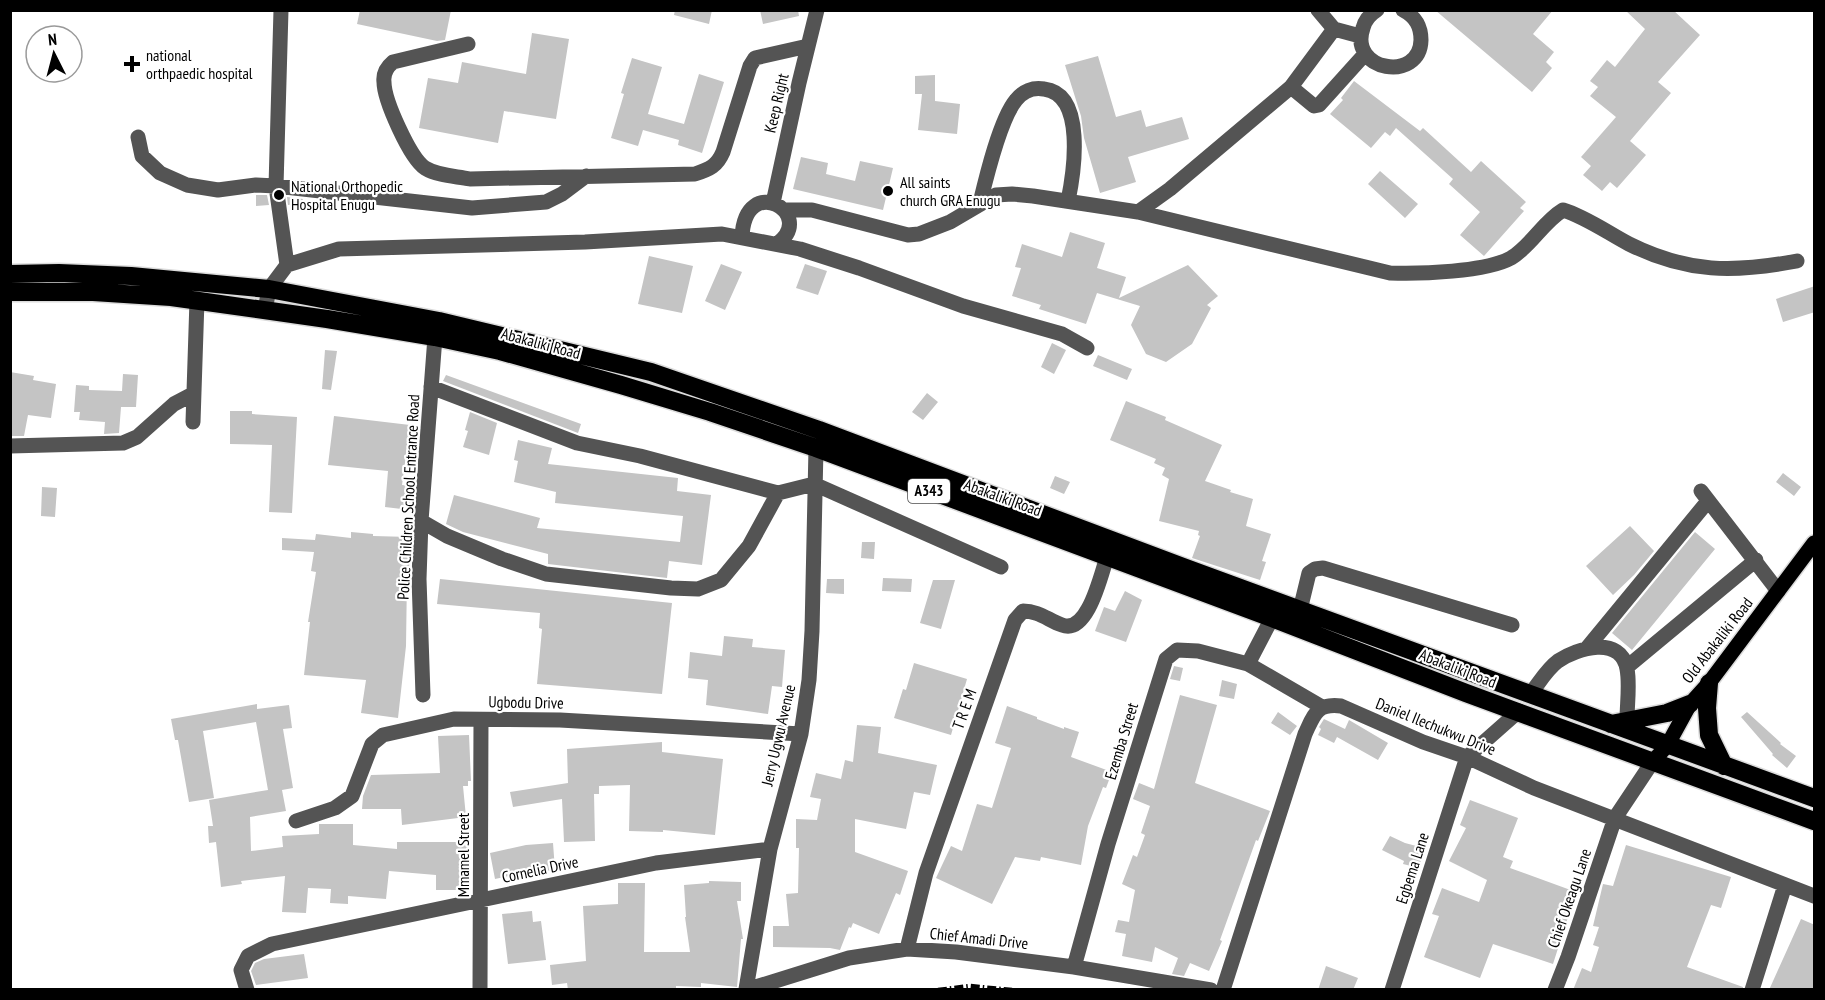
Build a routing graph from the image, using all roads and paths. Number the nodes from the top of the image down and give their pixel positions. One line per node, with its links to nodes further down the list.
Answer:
1 (281, 10): 14 (street)
2 (817, 10): 9 (street, Keep Right)
3 (1318, 10): 6 (street)
4 (1377, 10): 7 (street)
5 (1403, 10): 10 (street)
6 (1334, 29): 7 (street); 11 (street)
7 (1360, 36): 10 (street)
8 (468, 44): 13 (street)
9 (808, 46): 13 (street); 17 (street, Keep Right)
10 (1365, 54): 11 (street)
11 (1291, 87): 18 (street)
12 (138, 137): 14 (street)
13 (586, 176): 14 (street)
14 (276, 186): 22 (street)
15 (1068, 201): 16 (street); 16 (street); 18 (street)
16 (980, 203): 17 (street)
17 (779, 207): 19 (street); 20 (street)
18 (1138, 212): 21 (street)
19 (742, 237): 20 (street); 22 (street)
20 (777, 244): 29 (street)
21 (1797, 261)
22 (287, 265): 24 (street)
23 (15, 271): 24 (highway, Abakaliki Road / A343)
24 (269, 290): 27 (street); 43 (highway, Abakaliki Road / A343)
25 (10, 292): 26 (highway, Abakaliki Road / A343)
26 (197, 300): 27 (highway, Abakaliki Road / A343); 31 (street)
27 (265, 310): 28 (highway, Abakaliki Road / A343)
28 (435, 338): 30 (street, Police Children School Entrance Road); 34 (highway, Abakaliki Road / A343)
29 (1087, 348)
30 (431, 387): 36 (street); 37 (street, Police Children School Entrance Road)
31 (194, 393): 32 (street); 33 (street)
32 (193, 422)
33 (10, 446)
34 (816, 448): 35 (street, Jerry Ugwu Avenue); 39 (highway, Abakaliki Road / A343)
35 (814, 484): 36 (street); 41 (street); 57 (street, Jerry Ugwu Avenue)
36 (778, 493): 37 (street)
37 (421, 521): 51 (street, Police Children School Entrance Road)
38 (1815, 543): 42 (main road, Old Abakaliki Road)
39 (1107, 557): 44 (highway, Abakaliki Road / A343); 70 (street, T R E M)
40 (1756, 560): 42 (street); 46 (street); 48 (street)
41 (1001, 567)
42 (1778, 591): 49 (main road, Old Abakaliki Road)
43 (1300, 610): 45 (street); 50 (highway, Abakaliki Road / A343)
44 (1272, 618): 47 (street); 54 (highway, Abakaliki Road / A343)
45 (1512, 626)
46 (1587, 648): 48 (street); 50 (street)
47 (1248, 664): 53 (street, Ezemba Street); 71 (street, Ezemba Street)
48 (1627, 667): 56 (street)
49 (1709, 683): 52 (main road, Old Abakaliki Road); 61 (highway)
50 (1530, 693): 56 (highway, Abakaliki Road / A343)
51 (423, 695)
52 (1690, 704): 56 (highway); 58 (main road, Old Abakaliki Road)
53 (1322, 707): 59 (street, Daniel Ilechukwu Drive); 76 (street)
54 (1519, 711): 59 (street); 60 (highway, Abakaliki Road / A343)
55 (482, 720): 57 (street, Ugbodu Drive); 64 (street, Ugbodu Drive); 69 (street, Mmamel Street)
56 (1619, 722): 58 (highway, Abakaliki Road / A343)
57 (801, 734): 66 (street, Jerry Ugwu Avenue)
58 (1668, 746): 60 (main road, Old Abakaliki Road); 61 (highway, Abakaliki Road / A343)
59 (1467, 757): 63 (street, Daniel Ilechukwu Drive); 77 (street, Egbema Lane)
60 (1653, 761): 63 (street, Chief Okeagu Lane); 65 (highway, Abakaliki Road / A343)
61 (1724, 766): 62 (highway, Abakaliki Road / A343)
62 (1815, 798)
63 (1615, 818): 67 (street, Daniel Ilechukwu Drive); 78 (street, Chief Okeagu Lane)
64 (296, 821)
65 (1815, 821)
66 (770, 849): 69 (street, Cornelia Drive); 72 (street, Jerry Ugwu Avenue)
67 (1785, 885): 68 (street, Daniel Ilechukwu Drive); 79 (street)
68 (1815, 896)
69 (480, 900): 73 (street, Cornelia Drive); 74 (street, Mmamel Street)
70 (907, 949): 71 (street, Chief Amadi Drive); 72 (street, Chief Amadi Drive)
71 (1074, 967): 75 (street, Chief Amadi Drive)
72 (746, 989)
73 (247, 990)
74 (480, 990)
75 (1210, 990)
76 (1223, 990)
77 (1392, 990)
78 (1555, 990)
79 (1752, 990)

